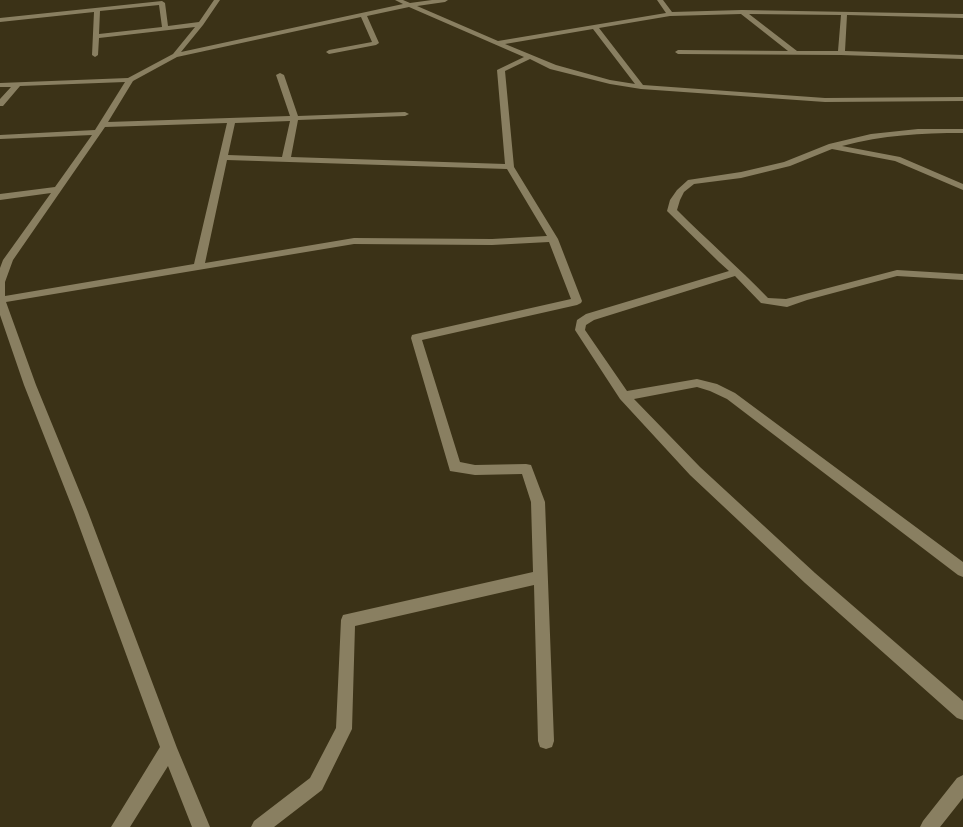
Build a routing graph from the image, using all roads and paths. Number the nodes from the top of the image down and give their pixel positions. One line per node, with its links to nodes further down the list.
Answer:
1 (218, 0): 13 (street)
2 (398, 0): 5 (street)
3 (445, 0): 5 (street)
4 (660, 0): 9 (street)
5 (409, 5): 10 (street); 17 (street)
6 (97, 10): 12 (street); 15 (street); 16 (street)
7 (742, 12): 8 (street); 9 (street); 20 (street)
8 (844, 13): 11 (street); 21 (street)
9 (670, 14): 14 (street)
10 (362, 15): 18 (street); 23 (street)
11 (963, 16)
12 (0, 20)
13 (202, 24): 15 (street); 23 (street)
14 (594, 26): 17 (street); 30 (street)
15 (165, 28): 16 (street)
16 (96, 36): 22 (street)
17 (496, 43): 24 (street)
18 (329, 52)
19 (678, 52): 20 (street)
20 (794, 52): 21 (street)
21 (841, 52): 25 (street)
22 (95, 55)
23 (175, 55): 27 (street)
24 (529, 57): 30 (street); 42 (street)
25 (963, 57)
26 (280, 75): 34 (street)
27 (130, 80): 28 (street); 36 (street)
28 (18, 84): 29 (street); 32 (street)
29 (0, 85)
30 (641, 86): 31 (street)
31 (963, 99)
32 (0, 104)
33 (405, 114): 34 (street)
34 (295, 118): 35 (street); 41 (street)
35 (232, 120): 36 (street); 40 (street)
36 (100, 128): 38 (street); 44 (street)
37 (963, 131): 39 (street)
38 (0, 138)
39 (832, 146): 43 (street); 48 (street)
40 (224, 156): 41 (street); 47 (street)
41 (286, 159): 42 (street)
42 (510, 167): 46 (street)
43 (963, 187)
44 (58, 189): 45 (street); 50 (street)
45 (0, 197)
46 (552, 239): 47 (street); 53 (street)
47 (199, 266): 50 (street)
48 (737, 272): 49 (street); 51 (street)
49 (963, 277)
50 (0, 300): 56 (street)
51 (624, 396): 52 (street); 54 (street)
52 (963, 570)
53 (541, 577): 55 (street); 60 (street)
54 (963, 712)
55 (546, 741)
56 (169, 748): 58 (street); 59 (street)
57 (963, 784): 61 (street)
58 (120, 827)
59 (201, 827)
60 (260, 827)
61 (929, 827)

